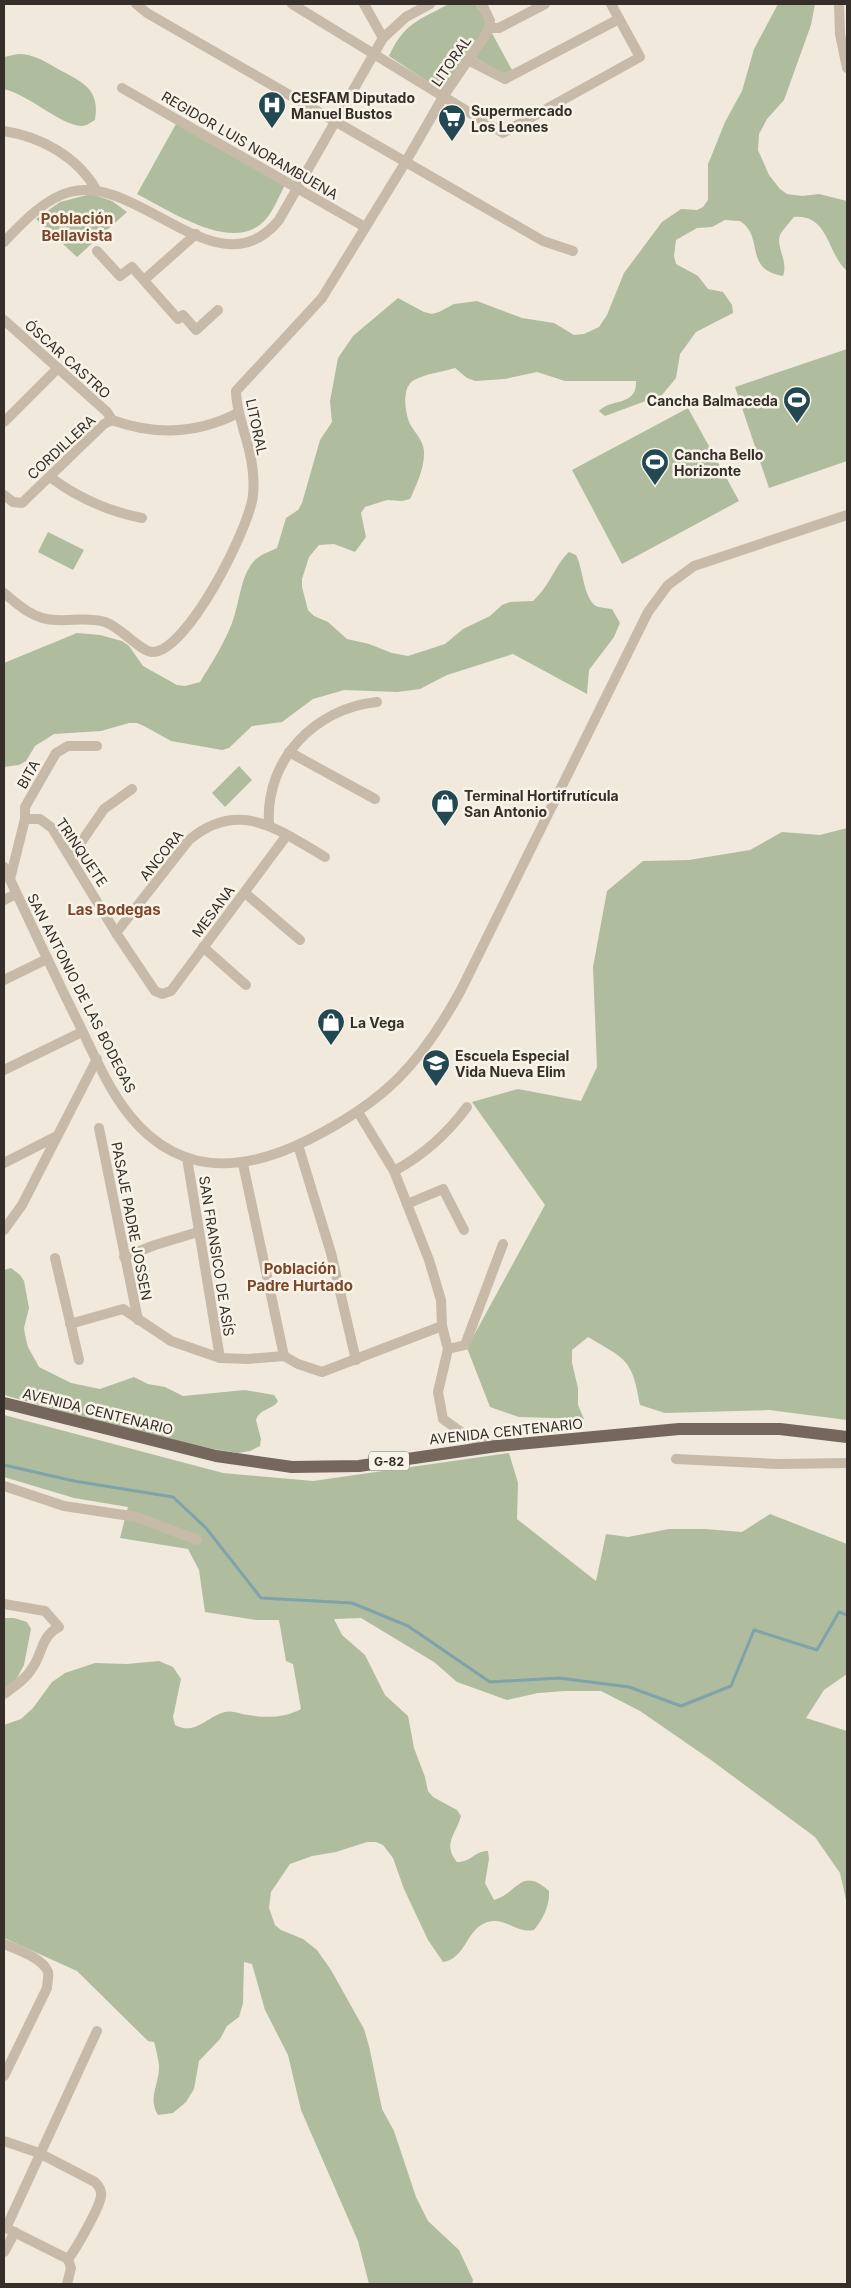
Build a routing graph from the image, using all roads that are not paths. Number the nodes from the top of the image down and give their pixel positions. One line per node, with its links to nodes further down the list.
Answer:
1 (136, 4): 19 (street)
2 (292, 4): 10 (street)
3 (304, 4): 10 (street)
4 (364, 4): 13 (street)
5 (482, 4): 12 (street)
6 (545, 4): 12 (street)
7 (611, 4): 11 (street)
8 (839, 4): 16 (street)
9 (425, 5): 13 (street)
10 (310, 16): 14 (street)
11 (619, 19): 15 (street); 18 (street)
12 (490, 28): 15 (street, LITORAL)
13 (383, 38): 14 (street)
14 (372, 55): 18 (street); 19 (street)
15 (468, 60): 18 (street, LITORAL)
16 (847, 68)
17 (122, 88): 22 (street, REGIDOR LUIS NORAMBUENA)
18 (443, 96): 21 (street, LITORAL)
19 (335, 121): 21 (street); 22 (street)
20 (4, 131): 23 (street)
21 (405, 163): 24 (street, LITORAL); 28 (street)
22 (296, 187): 24 (street, REGIDOR LUIS NORAMBUENA); 25 (street)
23 (97, 191): 25 (street); 26 (street)
24 (365, 227): 33 (street, LITORAL)
25 (196, 234): 29 (street)
26 (4, 242)
27 (97, 251): 29 (street)
28 (573, 251)
29 (144, 280): 30 (street)
30 (218, 310)
31 (5, 323): 32 (street, ÓSCAR CASTRO)
32 (58, 368): 34 (street, ÓSCAR CASTRO); 35 (street)
33 (238, 413): 34 (street); 40 (street, LITORAL)
34 (112, 420): 36 (street, CORDILLERA)
35 (4, 422)
36 (50, 477): 37 (street, CORDILLERA); 39 (street)
37 (4, 496)
38 (847, 515): 67 (street, SAN ANTONIO DE LAS BODEGAS)
39 (142, 518)
40 (4, 593)
41 (377, 702): 43 (street)
42 (97, 746): 46 (street, BITA)
43 (289, 752): 45 (street); 47 (street)
44 (132, 789): 49 (street)
45 (375, 799)
46 (25, 819): 49 (street, TRINQUETE); 52 (street, BITA)
47 (269, 824): 48 (street, ANCORA); 56 (street, ANCORA)
48 (287, 835): 50 (street, ANCORA); 53 (street, MESANA)
49 (72, 857): 56 (street, TRINQUETE)
50 (325, 857)
51 (4, 867): 52 (street, SAN ANTONIO DE LAS BODEGAS)
52 (10, 879): 54 (street, SAN ANTONIO DE LAS BODEGAS)
53 (244, 893): 57 (street); 58 (street, MESANA)
54 (16, 894): 55 (street); 59 (street, SAN ANTONIO DE LAS BODEGAS)
55 (4, 900)
56 (116, 933): 62 (street, TRINQUETE)
57 (300, 940)
58 (203, 947): 61 (street); 62 (street, MESANA)
59 (47, 959): 60 (street); 63 (street, SAN ANTONIO DE LAS BODEGAS)
60 (4, 980)
61 (246, 985)
62 (156, 990)
63 (82, 1032): 64 (street, SAN ANTONIO DE LAS BODEGAS); 65 (street)
64 (96, 1059): 69 (street); 71 (street, SAN ANTONIO DE LAS BODEGAS)
65 (4, 1070)
66 (467, 1107): 74 (street)
67 (358, 1112): 70 (street, SAN ANTONIO DE LAS BODEGAS); 74 (street)
68 (99, 1128): 80 (street, PASAJE PADRE JOSSEN)
69 (56, 1136): 72 (street); 76 (street)
70 (298, 1145): 73 (street, SAN ANTONIO DE LAS BODEGAS); 89 (street)
71 (187, 1158): 73 (street, SAN ANTONIO DE LAS BODEGAS); 78 (street, SAN FRANSICO DE ASÍS)
72 (4, 1163)
73 (243, 1164): 86 (street)
74 (394, 1171): 75 (street)
75 (407, 1204): 77 (street); 84 (street)
76 (4, 1230)
77 (464, 1230)
78 (198, 1232): 80 (street); 87 (street, SAN FRANSICO DE ASÍS)
79 (503, 1244): 85 (street)
80 (124, 1256): 82 (street, PASAJE PADRE JOSSEN)
81 (55, 1258): 83 (street)
82 (138, 1320): 83 (street); 87 (street)
83 (70, 1324): 88 (street)
84 (442, 1326): 85 (street); 89 (street)
85 (448, 1349): 92 (street)
86 (284, 1356): 87 (street); 89 (street)
87 (220, 1358)
88 (79, 1360)
89 (356, 1360)
90 (4, 1403): 92 (main road, AVENIDA CENTENARIO / G-82)
91 (847, 1437): 92 (main road, AVENIDA CENTENARIO / G-82)
92 (496, 1446)
93 (676, 1459): 94 (street)
94 (847, 1463)
95 (4, 1486): 96 (street)
96 (197, 1540)
97 (4, 1604): 98 (street)
98 (4, 1694)
99 (4, 1944): 101 (street)
100 (97, 2031): 103 (street)
101 (4, 2076)
102 (4, 2140): 103 (street)
103 (39, 2153): 104 (street); 106 (street)
104 (8, 2229): 105 (street); 106 (street)
105 (4, 2252)
106 (68, 2259): 107 (street)
107 (67, 2284)

